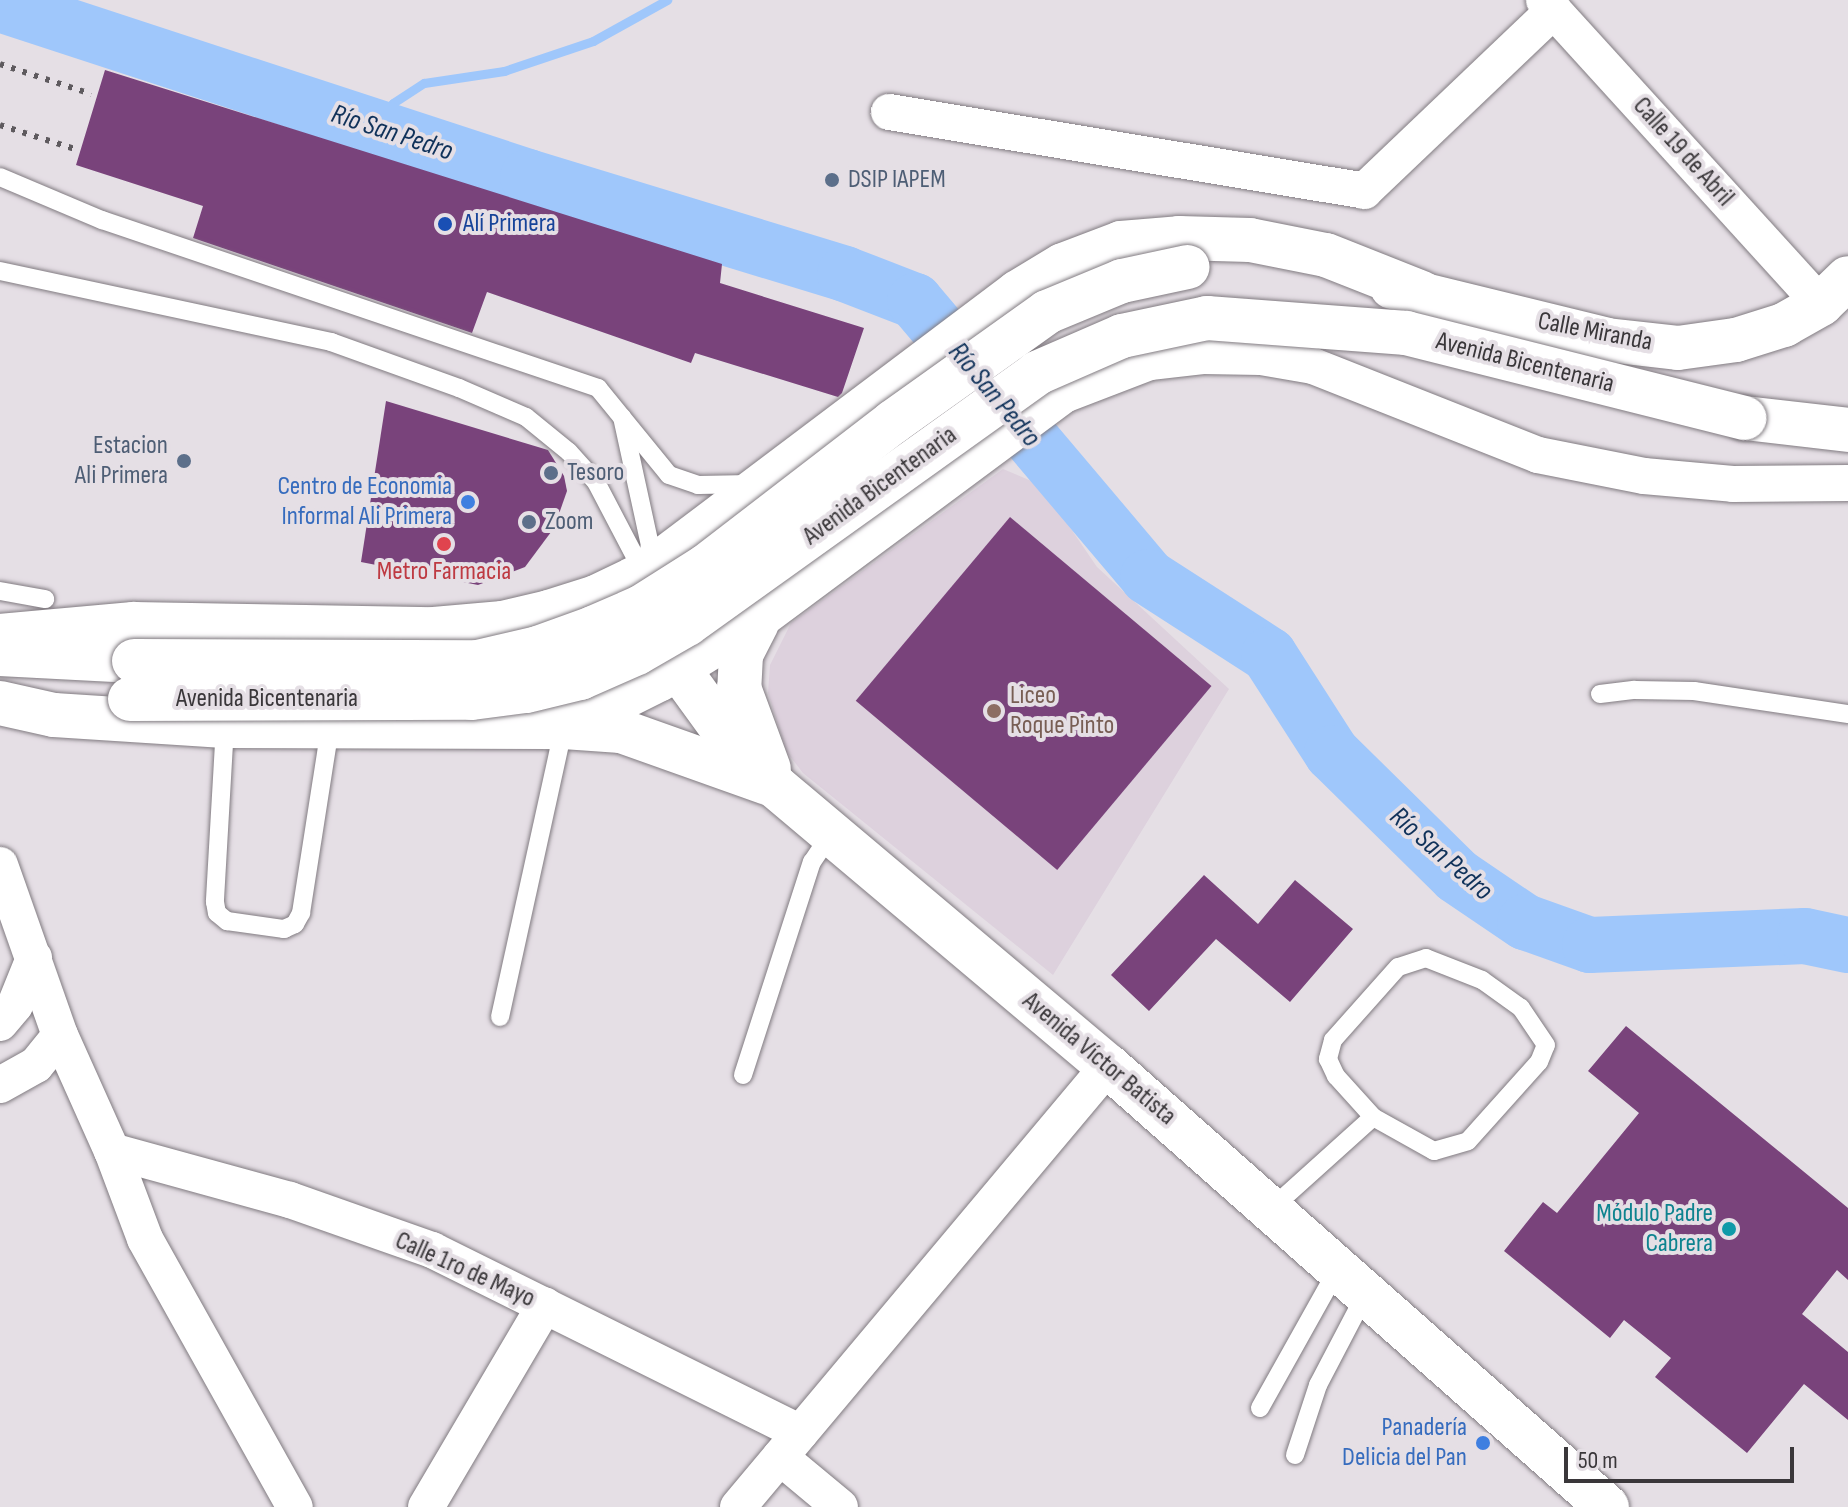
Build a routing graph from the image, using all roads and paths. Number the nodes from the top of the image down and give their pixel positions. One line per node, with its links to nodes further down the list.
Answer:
1 (1549, 5): 2 (street); 5 (street, Calle 19 de Abril)
2 (889, 112)
3 (0, 177): 7 (lane)
4 (0, 271): 11 (lane)
5 (1834, 291): 6 (street, Calle Miranda)
6 (1422, 293): 10 (street); 18 (street, Avenida Bicentenaria, bridge)
7 (621, 412): 10 (lane); 11 (lane)
8 (1848, 430): 18 (street, Avenida Bicentenaria, bridge)
9 (1848, 483): 14 (street)
10 (762, 484): 11 (street)
11 (644, 574): 15 (street); 17 (street, Avenida Víctor Batista)
12 (0, 591): 13 (lane)
13 (45, 599)
14 (757, 623): 17 (street); 25 (street)
15 (0, 636)
16 (0, 654): 18 (street, Avenida Bicentenaria)
17 (680, 671): 23 (street); 25 (street, Avenida Víctor Batista)
18 (132, 680): 20 (street, Avenida Bicentenaria)
19 (1600, 694): 21 (lane)
20 (4, 703): 22 (street)
21 (1848, 714)
22 (225, 726): 24 (street); 24 (lane)
23 (549, 726): 24 (street); 25 (street); 29 (lane)
24 (330, 727)
25 (775, 786): 26 (street, Avenida Víctor Batista)
26 (831, 834): 32 (street, Avenida Víctor Batista); 33 (lane)
27 (0, 865): 28 (street)
28 (34, 958): 30 (street); 31 (street)
29 (500, 1017)
30 (0, 1023)
31 (60, 1035): 34 (street); 36 (street)
32 (1108, 1066): 37 (street, Avenida Víctor Batista); 41 (street)
33 (743, 1075)
34 (0, 1085)
35 (1373, 1117): 35 (lane); 37 (lane)
36 (112, 1151): 39 (street, Calle 1ro de Mayo); 43 (street)
37 (1272, 1208): 38 (street, Avenida Víctor Batista)
38 (1352, 1280): 40 (lane); 42 (lane); 47 (street, Avenida Víctor Batista)
39 (545, 1305): 41 (street, Calle 1ro de Mayo); 44 (street)
40 (1260, 1408)
41 (790, 1445): 45 (street); 46 (street, Calle 1ro de Mayo)
42 (1295, 1455)
43 (295, 1507)
44 (426, 1507)
45 (738, 1507)
46 (840, 1507)
47 (1607, 1507)

